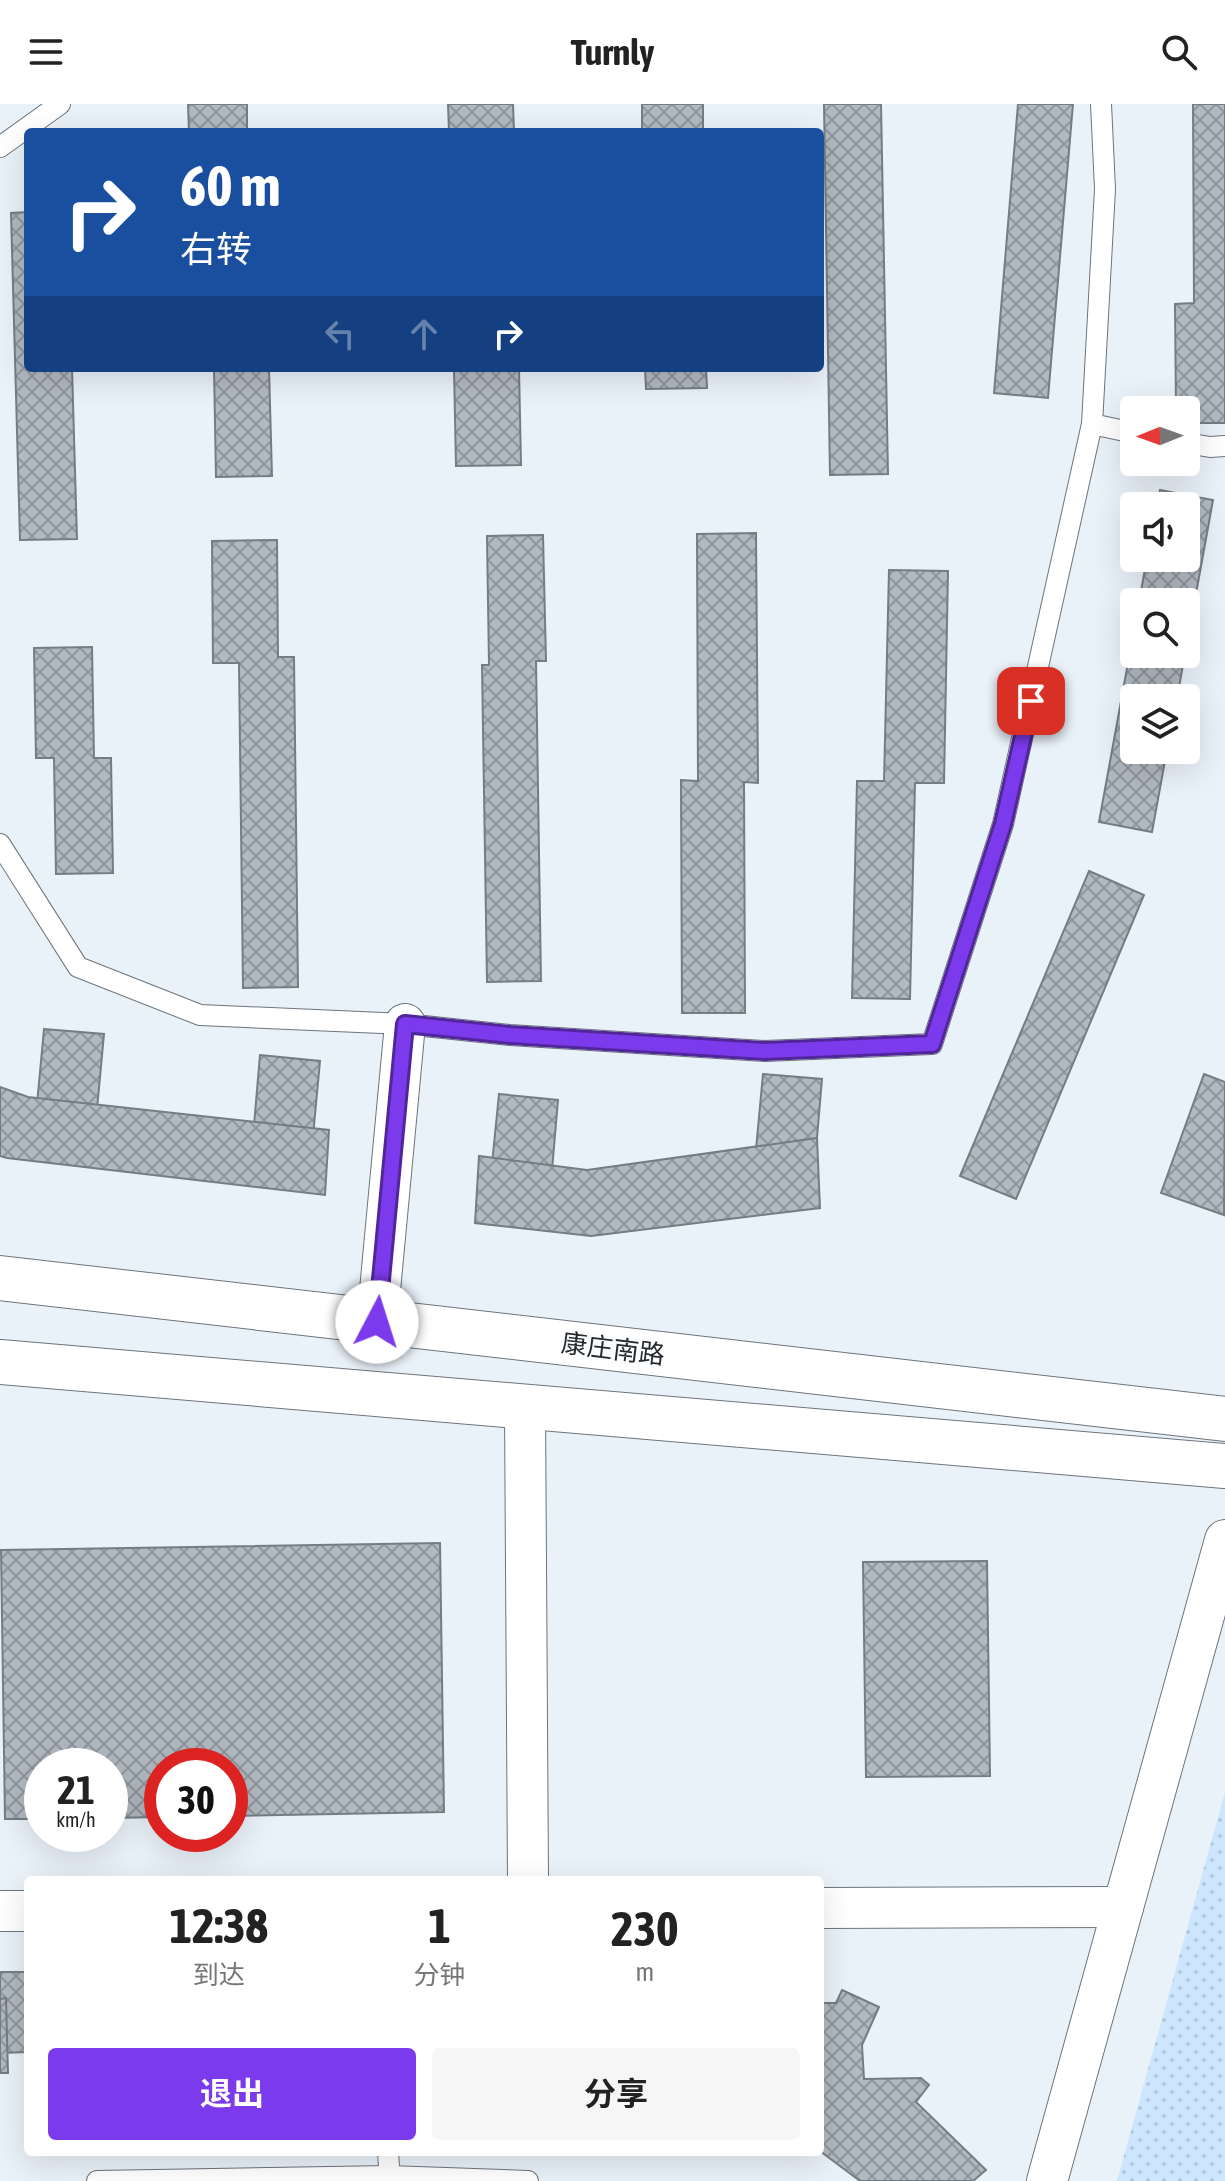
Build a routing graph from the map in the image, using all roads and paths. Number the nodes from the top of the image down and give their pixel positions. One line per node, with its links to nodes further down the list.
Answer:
1 (60, 104): 3 (lane)
2 (1101, 104): 6 (lane)
3 (27, 128)
4 (24, 130): 5 (lane)
5 (0, 147)
6 (1092, 424): 7 (lane); 11 (lane)
7 (1120, 430)
8 (1200, 445): 9 (lane)
9 (1225, 446)
10 (0, 844): 11 (lane)
11 (405, 1024): 13 (street)
12 (0, 1278): 13 (main road, 康庄南路)
13 (377, 1322): 16 (main road, 康庄南路)
14 (0, 1362): 15 (main road)
15 (525, 1407): 17 (main road); 19 (street)
16 (1225, 1419)
17 (1225, 1466)
18 (1225, 1540): 20 (street)
19 (528, 1876)
20 (1123, 1907): 21 (street); 28 (street)
21 (824, 1908)
22 (0, 1911): 23 (street)
23 (24, 1911)
24 (388, 2156): 25 (lane)
25 (390, 2178): 26 (lane); 27 (lane)
26 (97, 2181)
27 (528, 2181)
28 (1047, 2181)

